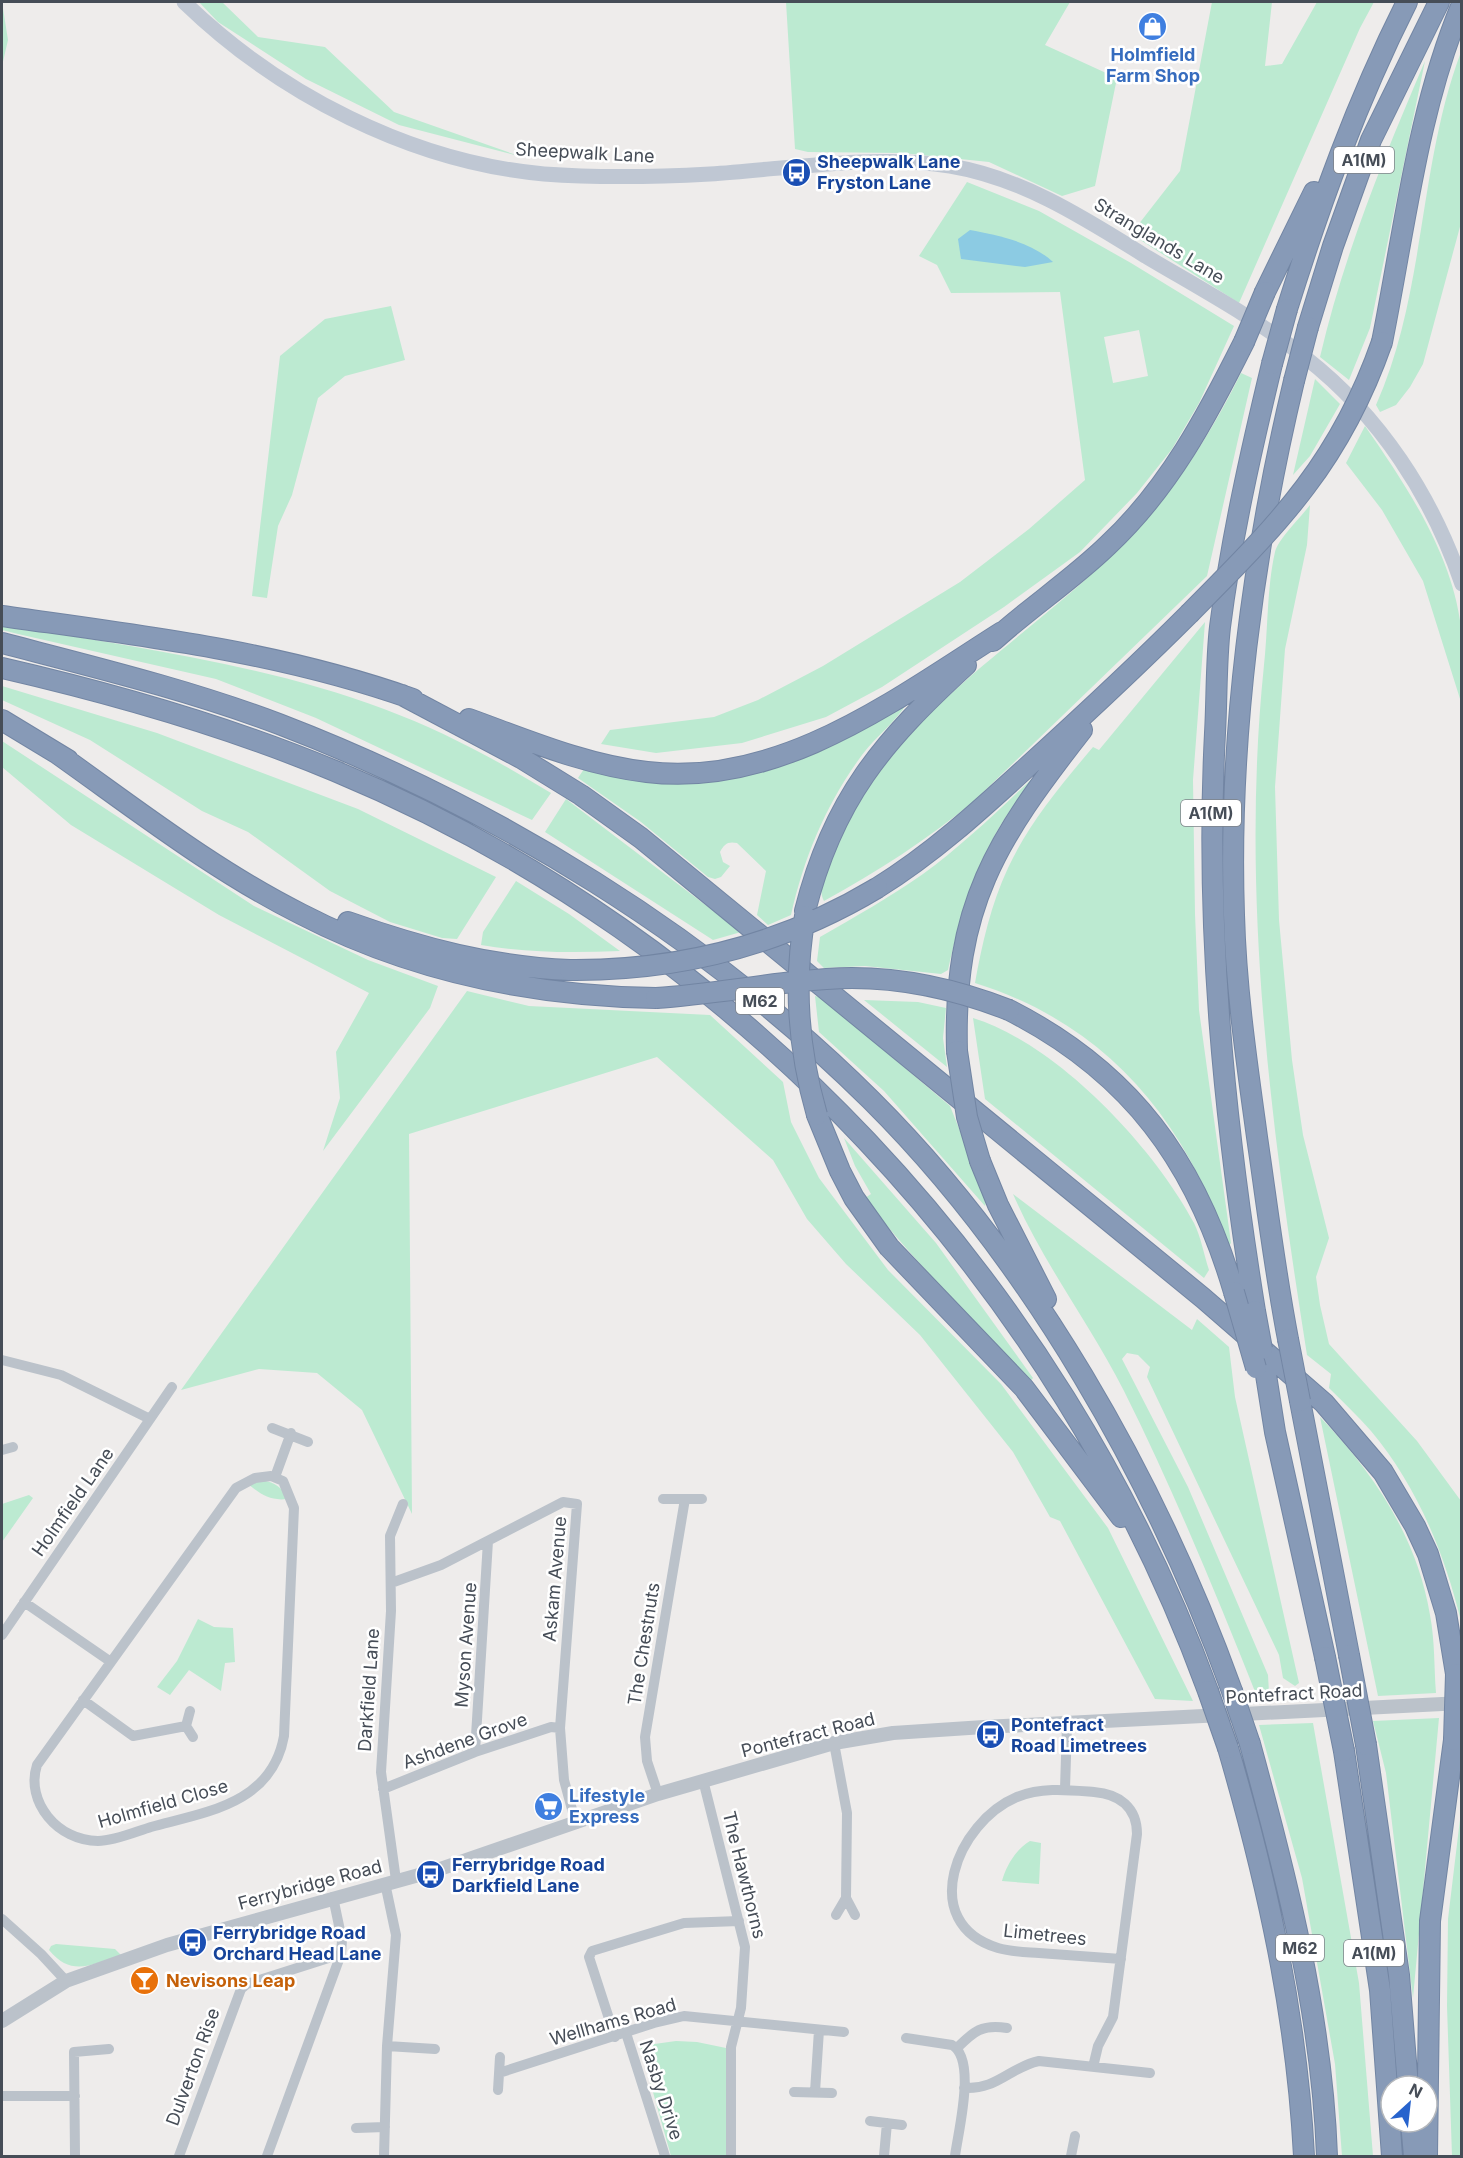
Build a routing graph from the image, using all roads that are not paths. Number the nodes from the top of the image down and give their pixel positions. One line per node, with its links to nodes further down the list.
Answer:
1 (184, 2): 6 (main road, Sheepwalk Lane)
2 (1407, 2): 5 (highway, A1(M))
3 (1439, 2): 78 (highway, A1(M), bridge)
4 (1461, 4): 12 (highway, bridge)
5 (1350, 125): 9 (highway, bridge); 19 (highway, A1(M), bridge)
6 (705, 174): 7 (main road, Stranglands Lane)
7 (1461, 584)
8 (2, 616): 13 (highway)
9 (1002, 632): 13 (highway); 35 (highway, bridge)
10 (2, 643): 21 (highway, M62)
11 (2, 668): 35 (highway, M62)
12 (1117, 686): 16 (highway, bridge); 21 (highway, bridge)
13 (402, 695): 106 (highway, bridge)
14 (2, 720): 15 (highway)
15 (58, 754): 16 (highway); 17 (highway)
16 (330, 916): 17 (highway)
17 (510, 984): 19 (highway, bridge)
18 (2, 1360): 22 (street)
19 (1261, 1371): 104 (highway, A1(M), bridge)
20 (172, 1387): 22 (street, Holmfield Lane)
21 (1100, 1408): 103 (highway, M62, bridge)
22 (150, 1419): 36 (street, Holmfield Lane)
23 (272, 1428): 24 (street)
24 (291, 1433): 25 (street); 28 (street)
25 (308, 1442)
26 (13, 1447): 27 (street)
27 (2, 1450)
28 (274, 1477): 38 (street, Holmfield Close); 39 (street, Holmfield Close)
29 (663, 1499): 30 (street)
30 (685, 1499): 31 (street); 51 (street, The Chestnuts)
31 (702, 1499)
32 (403, 1504): 34 (street, Darkfield Lane)
33 (488, 1541): 34 (street, Askam Avenue); 44 (street, Askam Avenue); 47 (street, Myson Avenue)
34 (391, 1583): 49 (street, Darkfield Lane)
35 (1167, 1590): 102 (highway, M62, bridge)
36 (24, 1602): 37 (street, Holmfield Lane); 38 (street)
37 (2, 1635)
38 (111, 1662): 39 (street, Holmfield Close)
39 (83, 1700): 43 (street)
40 (1461, 1703): 42 (street, Pontefract Road)
41 (190, 1711): 43 (street)
42 (1067, 1724): 46 (street, Pontefract Road); 50 (street)
43 (186, 1726): 45 (street)
44 (560, 1728): 47 (street, Ashdene Grove); 52 (street, Askam Avenue)
45 (194, 1737)
46 (834, 1743): 48 (street, Pontefract Road); 55 (street)
47 (475, 1752): 49 (street, Ashdene Grove)
48 (703, 1780): 51 (street, Pontefract Road); 59 (street, The Hawthorns)
49 (383, 1789): 53 (street, Darkfield Lane)
50 (1065, 1789): 61 (street, Limetrees); 61 (street, Limetrees)
51 (658, 1794): 52 (street, Pontefract Road)
52 (576, 1824): 53 (street, Pontefract Road)
53 (390, 1882): 54 (street, Ferrybridge Road); 70 (street, Darkfield Lane)
54 (333, 1897): 60 (street); 62 (street, Ferrybridge Road)
55 (846, 1898): 56 (street); 57 (street)
56 (836, 1915)
57 (855, 1915)
58 (2, 1920): 62 (street)
59 (739, 1921): 64 (street, The Hawthorns); 68 (street, Nasby Drive)
60 (341, 1954): 94 (street, Dulverton Rise); 95 (street)
61 (1121, 1959): 75 (street, Limetrees)
62 (66, 1981): 63 (street, Ferrybridge Road)
63 (2, 2021)
64 (738, 2022): 66 (street, Wellhams Road); 68 (street, Wellhams Road); 98 (street, The Hawthorns)
65 (1008, 2028): 71 (street)
66 (819, 2030): 67 (street, Wellhams Road); 82 (street)
67 (844, 2032)
68 (620, 2035): 76 (street, Wellhams Road); 97 (street, Nasby Drive)
69 (906, 2038): 71 (street)
70 (387, 2046): 73 (street); 89 (street, Darkfield Lane)
71 (957, 2048): 79 (street)
72 (110, 2049): 85 (street)
73 (435, 2049)
74 (500, 2057): 76 (street)
75 (1093, 2067): 77 (street); 79 (street)
76 (499, 2073): 80 (street)
77 (1150, 2073)
78 (1407, 2074)
79 (964, 2088): 100 (street)
80 (498, 2090)
81 (794, 2091): 82 (street)
82 (815, 2092): 83 (street)
83 (832, 2093)
84 (2, 2096): 85 (street)
85 (75, 2096): 93 (street)
86 (870, 2121): 87 (street)
87 (887, 2123): 88 (street); 99 (street)
88 (902, 2125)
89 (385, 2127): 90 (street); 96 (street, Darkfield Lane)
90 (356, 2128)
91 (1412, 2134): 105 (highway)
92 (1074, 2136): 101 (street)
93 (75, 2157)
94 (179, 2157)
95 (267, 2157)
96 (384, 2157)
97 (665, 2157)
98 (731, 2157)
99 (884, 2157)
100 (955, 2157)
101 (1071, 2157)
102 (1304, 2157)
103 (1327, 2157)
104 (1392, 2157)
105 (1414, 2157)
106 (1427, 2157)

